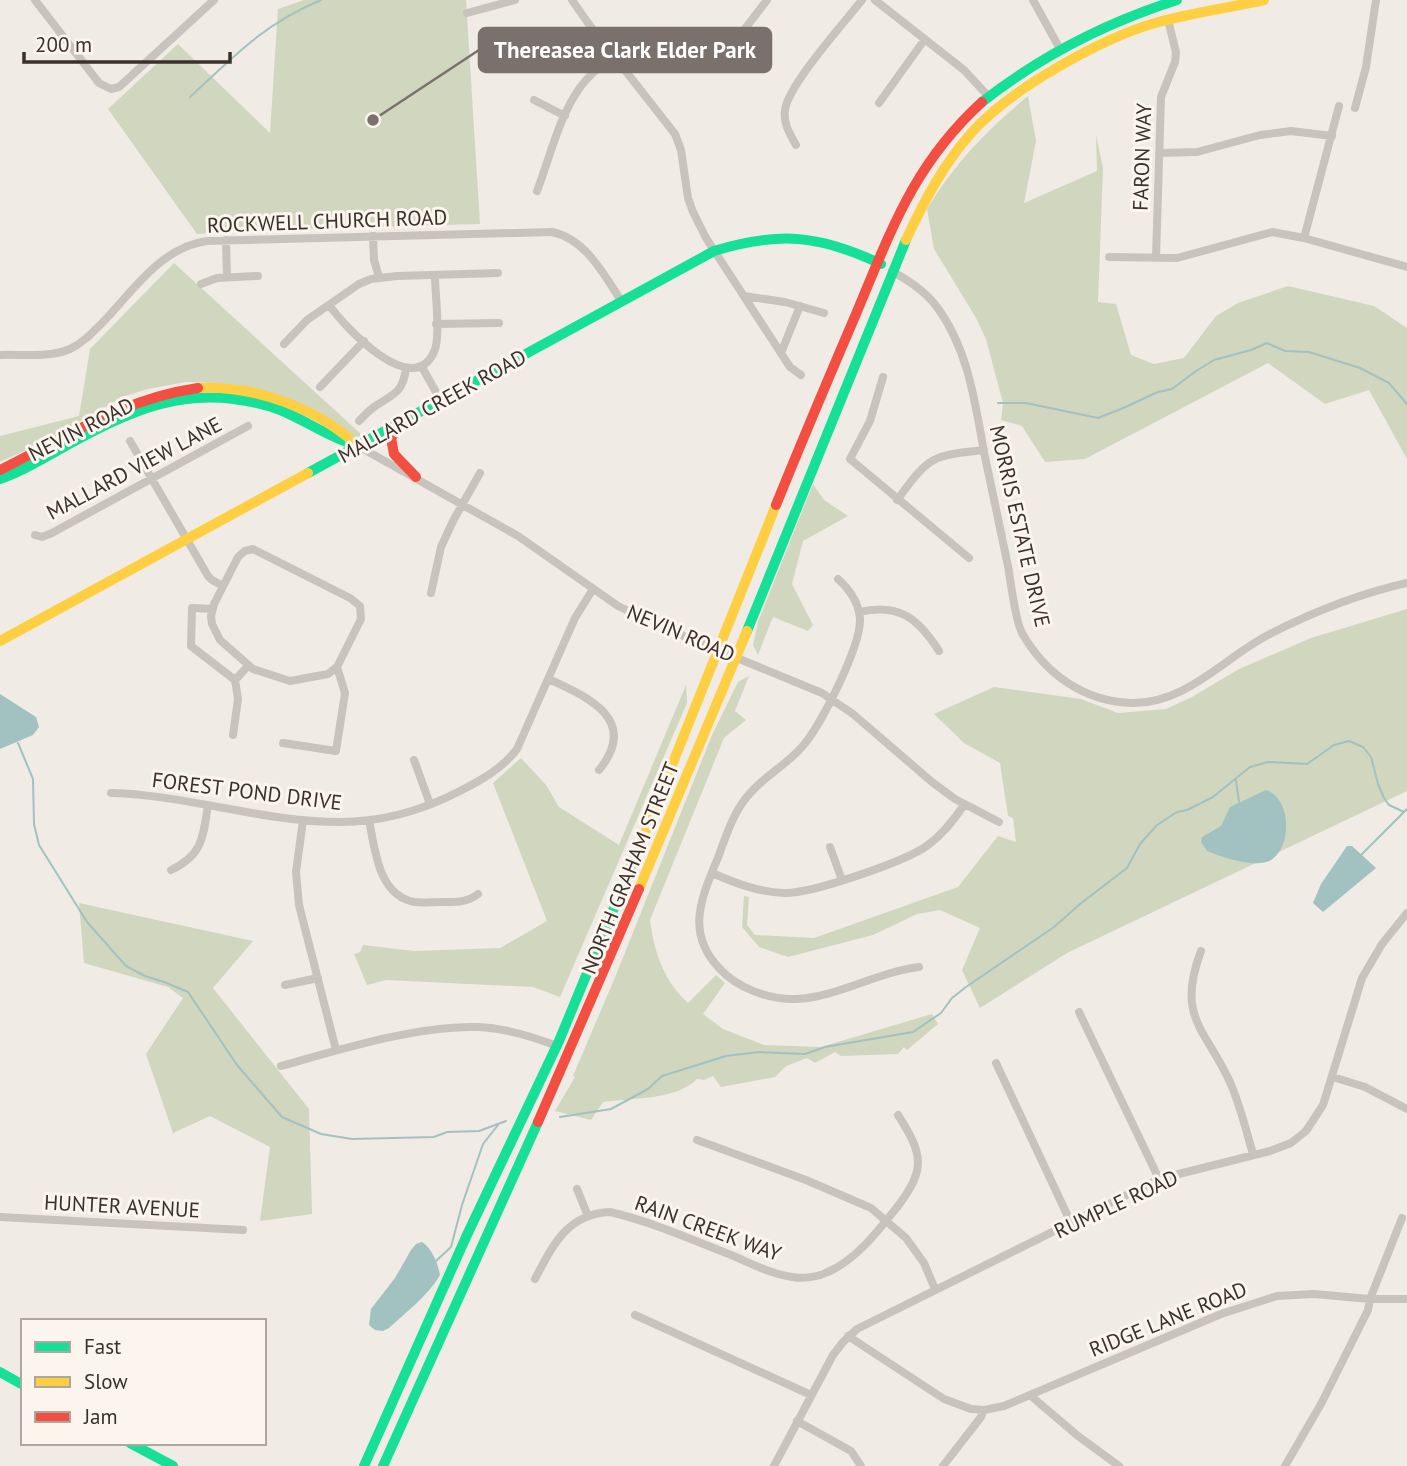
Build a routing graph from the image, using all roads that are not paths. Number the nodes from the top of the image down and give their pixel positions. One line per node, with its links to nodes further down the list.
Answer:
1 (34, 0): 2 (street)
2 (214, 0)
3 (515, 0): 12 (street)
4 (572, 0): 17 (street)
5 (767, 0): 16 (street)
6 (862, 0): 25 (street)
7 (875, 0): 14 (street)
8 (1033, 0): 15 (street)
9 (1177, 0): 15 (main road)
10 (1264, 0): 13 (main road)
11 (1376, 0): 22 (street)
12 (467, 13)
13 (1168, 19): 26 (street, FARON WAY); 36 (main road)
14 (925, 39): 18 (street); 20 (street)
15 (1060, 49): 18 (main road)
16 (724, 56)
17 (614, 57): 23 (street); 31 (street)
18 (989, 97): 34 (main road)
19 (534, 100): 23 (street)
20 (879, 103)
21 (1339, 106): 24 (street)
22 (1355, 108)
23 (565, 116): 27 (street)
24 (1332, 136): 26 (street); 29 (street)
25 (796, 145)
26 (1159, 153): 33 (street, FARON WAY)
27 (537, 191)
28 (373, 236): 30 (street, ROCKWELL CHURCH ROAD); 41 (street); 44 (street, ROCKWELL CHURCH ROAD)
29 (1304, 237): 33 (street); 35 (street)
30 (226, 240): 40 (street); 53 (street, ROCKWELL CHURCH ROAD)
31 (714, 251): 34 (main road, MALLARD CREEK ROAD); 43 (street); 44 (main road, MALLARD CREEK ROAD)
32 (1109, 257): 33 (street)
33 (1156, 257)
34 (877, 262): 36 (main road, MALLARD CREEK ROAD); 86 (main road, NORTH GRAHAM STREET)
35 (1407, 267)
36 (892, 271): 66 (street, MORRIS ESTATE DRIVE); 88 (main road, NORTH GRAHAM STREET)
37 (498, 273): 39 (street)
38 (258, 276): 40 (street)
39 (435, 276): 41 (street); 49 (street)
40 (227, 277): 42 (street)
41 (379, 277): 45 (street)
42 (201, 284)
43 (744, 296): 46 (street); 52 (street)
44 (622, 302): 59 (main road, MALLARD CREEK ROAD)
45 (329, 305): 50 (street); 51 (street)
46 (800, 306): 47 (street); 52 (street)
47 (824, 313)
48 (499, 323): 49 (street)
49 (436, 324): 54 (street)
50 (364, 341): 55 (street); 58 (street)
51 (284, 344)
52 (781, 353): 56 (street)
53 (0, 355)
54 (422, 367): 55 (street); 59 (street)
55 (406, 369): 61 (street)
56 (801, 375)
57 (883, 377): 73 (street)
58 (320, 387)
59 (441, 401): 60 (main road, MALLARD CREEK ROAD)
60 (408, 419): 65 (main road, MALLARD CREEK ROAD); 70 (main road)
61 (359, 421)
62 (248, 426): 72 (street, MALLARD VIEW LANE)
63 (320, 430): 65 (main road, NEVIN ROAD); 67 (main road); 71 (main road, NEVIN ROAD)
64 (130, 441): 72 (street)
65 (358, 446): 67 (main road, MALLARD CREEK ROAD); 68 (main road, NEVIN ROAD); 70 (street, NEVIN ROAD)
66 (984, 450): 73 (street); 79 (street, MORRIS ESTATE DRIVE)
67 (332, 460): 76 (main road, MALLARD CREEK ROAD)
68 (0, 470)
69 (480, 473): 74 (street)
70 (416, 477): 74 (street, NEVIN ROAD)
71 (0, 479)
72 (152, 479): 75 (street, MALLARD VIEW LANE); 76 (street)
73 (897, 500): 77 (street)
74 (462, 504): 81 (street, NEVIN ROAD); 82 (street)
75 (35, 535)
76 (187, 541): 80 (street); 85 (main road, MALLARD CREEK ROAD)
77 (969, 558)
78 (838, 579): 84 (street)
79 (1407, 583)
80 (223, 586): 83 (street); 90 (street)
81 (593, 589): 86 (street, NEVIN ROAD); 91 (street, FOREST POND DRIVE)
82 (431, 593)
83 (213, 609): 89 (street); 92 (street)
84 (859, 612): 87 (street); 93 (street)
85 (0, 641)
86 (719, 651): 88 (street, NEVIN ROAD); 116 (main road, NORTH GRAHAM STREET)
87 (939, 651)
88 (736, 657): 93 (street, NEVIN ROAD); 148 (main road, NORTH GRAHAM STREET)
89 (248, 666): 90 (street); 92 (street)
90 (337, 667): 95 (street)
91 (549, 678): 97 (street); 99 (street, FOREST POND DRIVE)
92 (235, 680): 94 (street)
93 (831, 699): 101 (street, NEVIN ROAD); 107 (street)
94 (233, 735)
95 (283, 743)
96 (414, 760): 99 (street)
97 (598, 770)
98 (111, 793): 100 (street, FOREST POND DRIVE)
99 (430, 804): 103 (street, FOREST POND DRIVE)
100 (208, 805): 102 (street, FOREST POND DRIVE); 106 (street)
101 (964, 805): 104 (street, NEVIN ROAD); 108 (street)
102 (303, 820): 103 (street, FOREST POND DRIVE); 113 (street)
103 (369, 820): 109 (street)
104 (999, 822)
105 (830, 847): 108 (street)
106 (171, 870)
107 (712, 873): 108 (street); 112 (street)
108 (842, 880)
109 (478, 894)
110 (1407, 913): 120 (street, RUMPLE ROAD)
111 (1202, 951): 124 (street)
112 (919, 967)
113 (318, 978): 114 (street); 117 (street)
114 (285, 985)
115 (1079, 1013): 125 (street)
116 (556, 1046): 117 (street); 147 (main road, NORTH GRAHAM STREET)
117 (336, 1050): 119 (street)
118 (996, 1063): 131 (street)
119 (281, 1066)
120 (1333, 1077): 121 (street); 124 (street, RUMPLE ROAD)
121 (1407, 1109)
122 (898, 1115): 130 (street, RAIN CREEK WAY)
123 (697, 1140): 130 (street)
124 (1253, 1154): 125 (street, RUMPLE ROAD)
125 (1159, 1179): 131 (street, RUMPLE ROAD)
126 (577, 1189): 127 (street)
127 (588, 1216): 130 (street, RAIN CREEK WAY); 133 (street)
128 (0, 1217): 132 (street, HUNTER AVENUE)
129 (1402, 1218): 135 (street)
130 (887, 1220): 134 (street)
131 (1072, 1223): 134 (street, RUMPLE ROAD)
132 (243, 1230)
133 (535, 1279)
134 (935, 1289): 138 (street, RUMPLE ROAD)
135 (1370, 1299): 136 (street, RIDGE LANE ROAD); 142 (street, RIDGE LANE ROAD); 153 (street)
136 (1407, 1299)
137 (635, 1315): 141 (street)
138 (848, 1336): 141 (street, RUMPLE ROAD); 143 (street)
139 (0, 1372): 140 (main road)
140 (21, 1384)
141 (811, 1395): 144 (street, RUMPLE ROAD)
142 (1031, 1396): 143 (street, RIDGE LANE ROAD); 152 (street)
143 (984, 1410): 151 (street)
144 (797, 1422): 149 (street, RUMPLE ROAD); 150 (street)
145 (134, 1445): 146 (main road)
146 (173, 1466)
147 (364, 1466)
148 (383, 1466)
149 (774, 1466)
150 (861, 1466)
151 (943, 1466)
152 (1119, 1466)
153 (1285, 1466)

